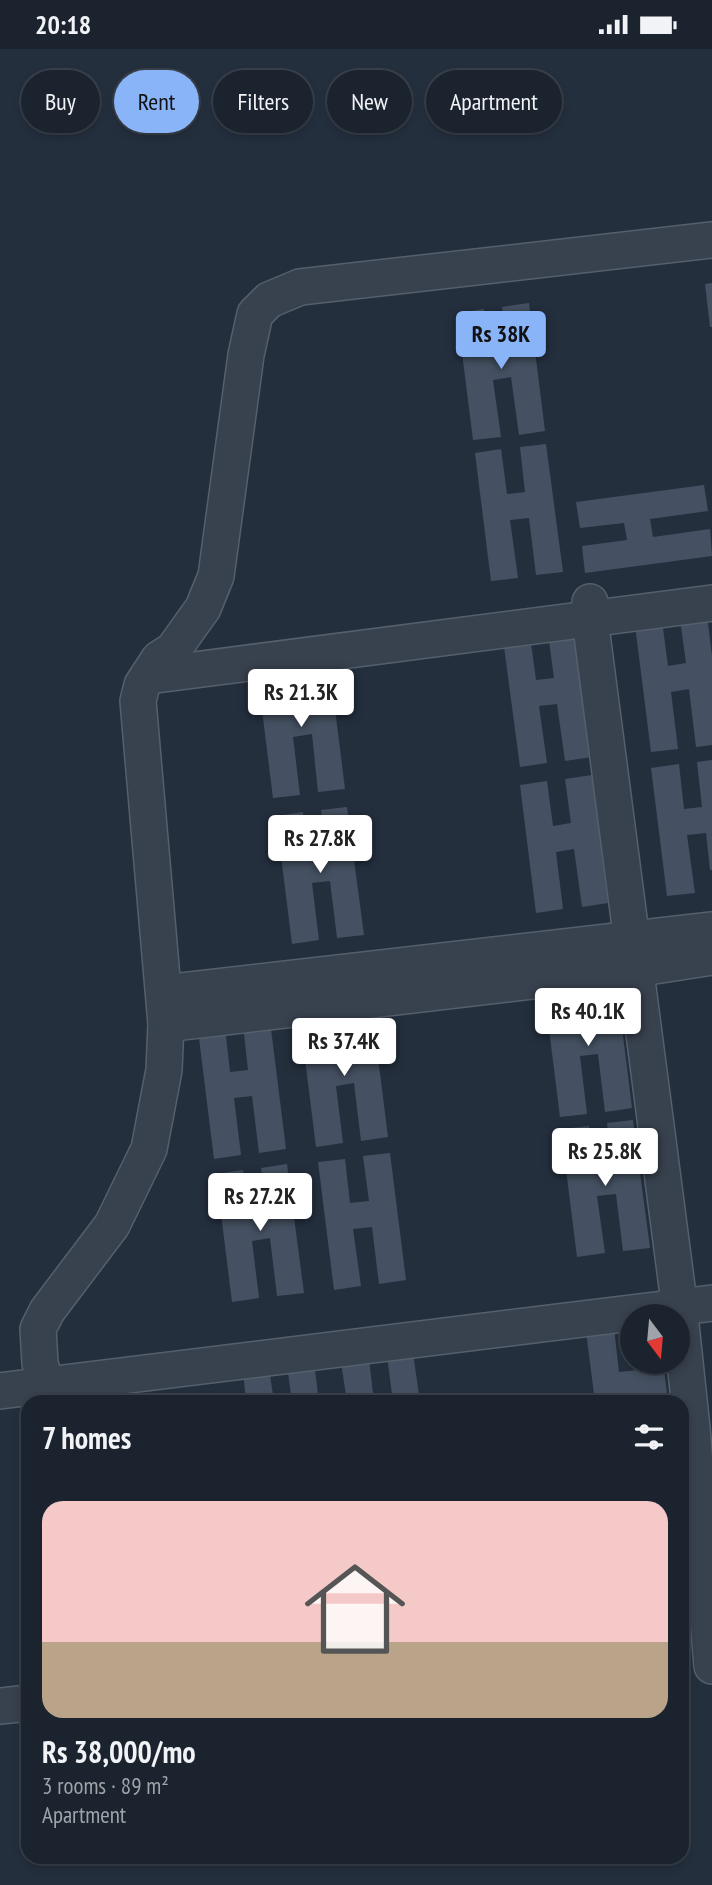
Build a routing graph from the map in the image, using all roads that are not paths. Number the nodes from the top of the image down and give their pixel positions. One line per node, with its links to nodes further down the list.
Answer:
1 (712, 240): 3 (street)
2 (712, 259): 3 (street)
3 (269, 300): 7 (street)
4 (712, 587): 6 (street)
5 (712, 603): 6 (street)
6 (590, 611): 7 (street); 8 (street); 10 (street)
7 (173, 650): 8 (street)
8 (148, 676): 12 (street)
9 (712, 930): 10 (street)
10 (633, 954): 11 (street); 12 (street); 14 (street)
11 (712, 957)
12 (165, 1009): 16 (street)
13 (712, 1282): 14 (street)
14 (689, 1299): 16 (street); 18 (street)
15 (0, 1368): 16 (street)
16 (43, 1374): 17 (street)
17 (0, 1391)
18 (696, 1630): 19 (street)
19 (712, 1667)
20 (21, 1704): 21 (street)
21 (0, 1706)

